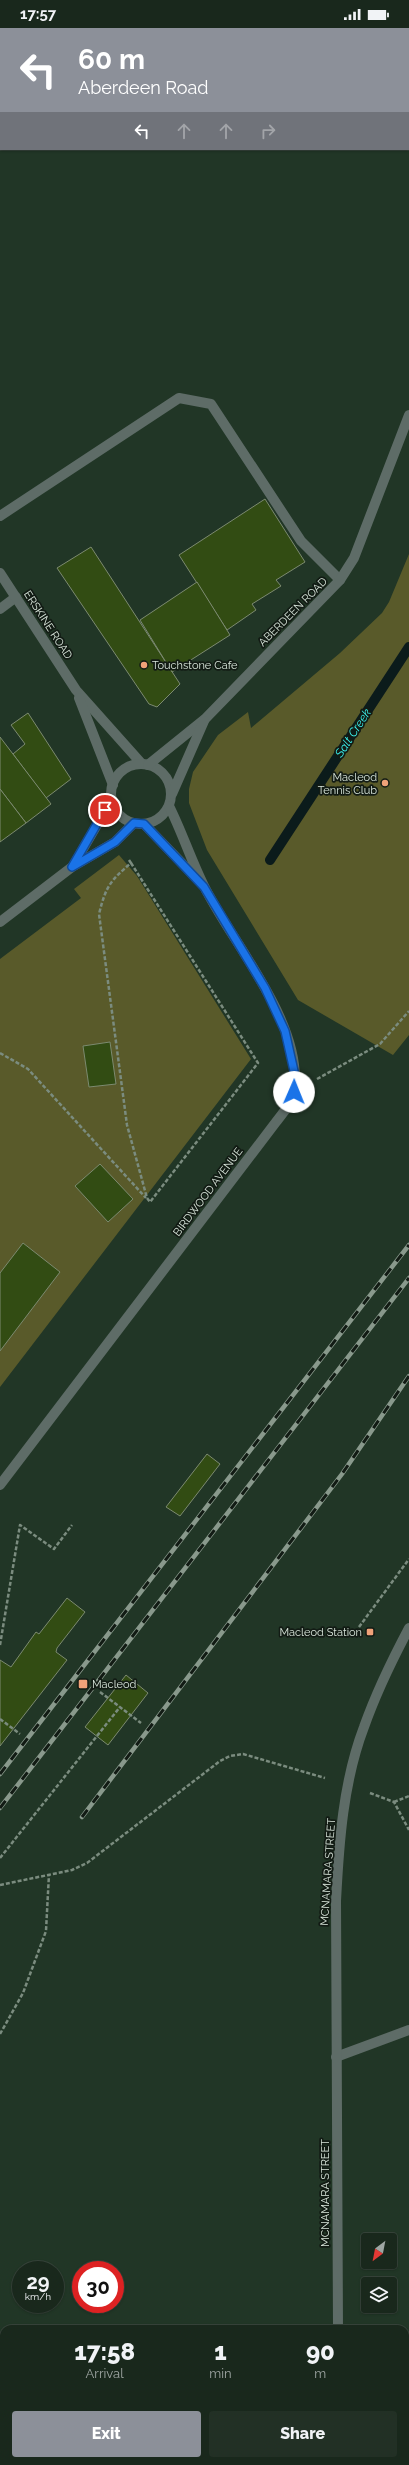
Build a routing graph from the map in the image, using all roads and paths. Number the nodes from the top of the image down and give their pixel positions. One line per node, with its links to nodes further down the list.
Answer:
1 (409, 415): 4 (street, ABERDEEN ROAD)
2 (0, 516): 4 (street)
3 (0, 573): 5 (street, ERSKINE ROAD)
4 (340, 580): 8 (street, ABERDEEN ROAD)
5 (16, 597): 6 (street); 7 (street, ERSKINE ROAD)
6 (0, 609)
7 (76, 690): 9 (street, ERSKINE ROAD); 10 (street, ERSKINE ROAD)
8 (205, 719): 9 (street, ABERDEEN ROAD); 12 (street, ABERDEEN ROAD)
9 (145, 764): 10 (street); 12 (street)
10 (113, 785): 11 (street)
11 (112, 799): 13 (street); 16 (street)
12 (170, 801): 13 (street); 17 (street, BIRDWOOD AVENUE)
13 (139, 823): 14 (street); 17 (street, BIRDWOOD AVENUE)
14 (115, 842): 15 (path); 16 (street)
15 (131, 863): 22 (path); 22 (path)
16 (72, 867): 18 (street)
17 (204, 887): 21 (street, BIRDWOOD AVENUE)
18 (0, 922)
19 (409, 1011): 21 (path)
20 (0, 1053): 22 (path)
21 (294, 1092): 23 (street, BIRDWOOD AVENUE)
22 (146, 1198)
23 (0, 1485)
24 (72, 1525): 28 (path)
25 (409, 1559): 26 (path)
26 (359, 1627)
27 (409, 1628): 44 (street, MCNAMARA STREET)
28 (0, 1645)
29 (100, 1692): 30 (path)
30 (120, 1707): 32 (path); 39 (path)
31 (0, 1719): 33 (path)
32 (141, 1723)
33 (20, 1734)
34 (306, 1772): 40 (path)
35 (409, 1796): 37 (path)
36 (381, 1797): 37 (path)
37 (394, 1802): 38 (path)
38 (409, 1830)
39 (0, 1858)
40 (49, 1874): 41 (path); 43 (path)
41 (0, 1885)
42 (409, 2030): 44 (street)
43 (0, 2034)
44 (336, 2057): 45 (street, MCNAMARA STREET)
45 (338, 2325)

